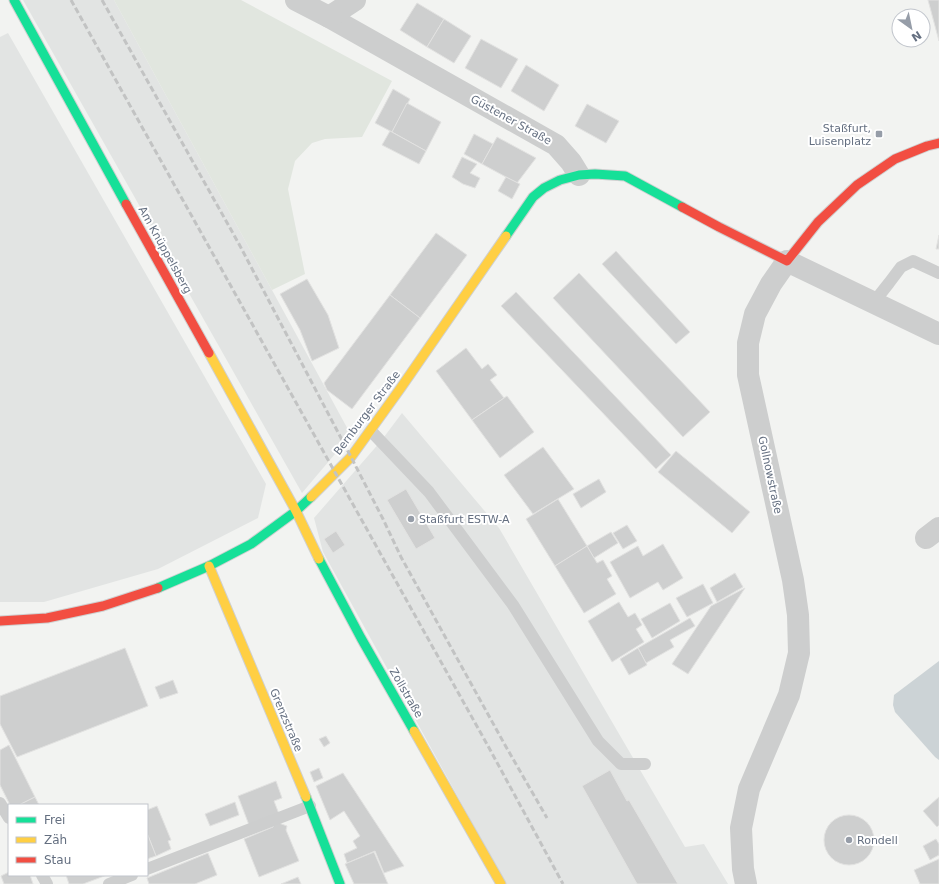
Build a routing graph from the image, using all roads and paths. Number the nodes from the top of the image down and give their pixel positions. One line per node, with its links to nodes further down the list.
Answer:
1 (14, 0): 12 (main road, Am Knüppelsberg)
2 (296, 0): 4 (street, Güstener Straße)
3 (355, 0): 4 (street)
4 (329, 17): 6 (street, Güstener Straße)
5 (939, 143): 7 (main road, Gollnowstraße)
6 (579, 175): 7 (main road); 11 (main road, Bernburger Straße)
7 (787, 261): 9 (street); 24 (street, Gollnowstraße)
8 (939, 273): 9 (lane)
9 (874, 302): 10 (street)
10 (939, 334)
11 (371, 431): 12 (main road, Bernburger Straße); 15 (lane)
12 (296, 510): 13 (main road, Bernburger Straße); 23 (main road, Zollstraße)
13 (209, 566): 14 (main road, Bernburger Straße); 17 (main road, Grenzstraße)
14 (0, 620)
15 (645, 764)
16 (0, 803): 18 (lane)
17 (310, 806): 19 (lane); 22 (main road, Grenzstraße)
18 (8, 816)
19 (148, 869)
20 (129, 876): 21 (lane)
21 (109, 884)
22 (340, 884)
23 (501, 884)
24 (746, 884)

